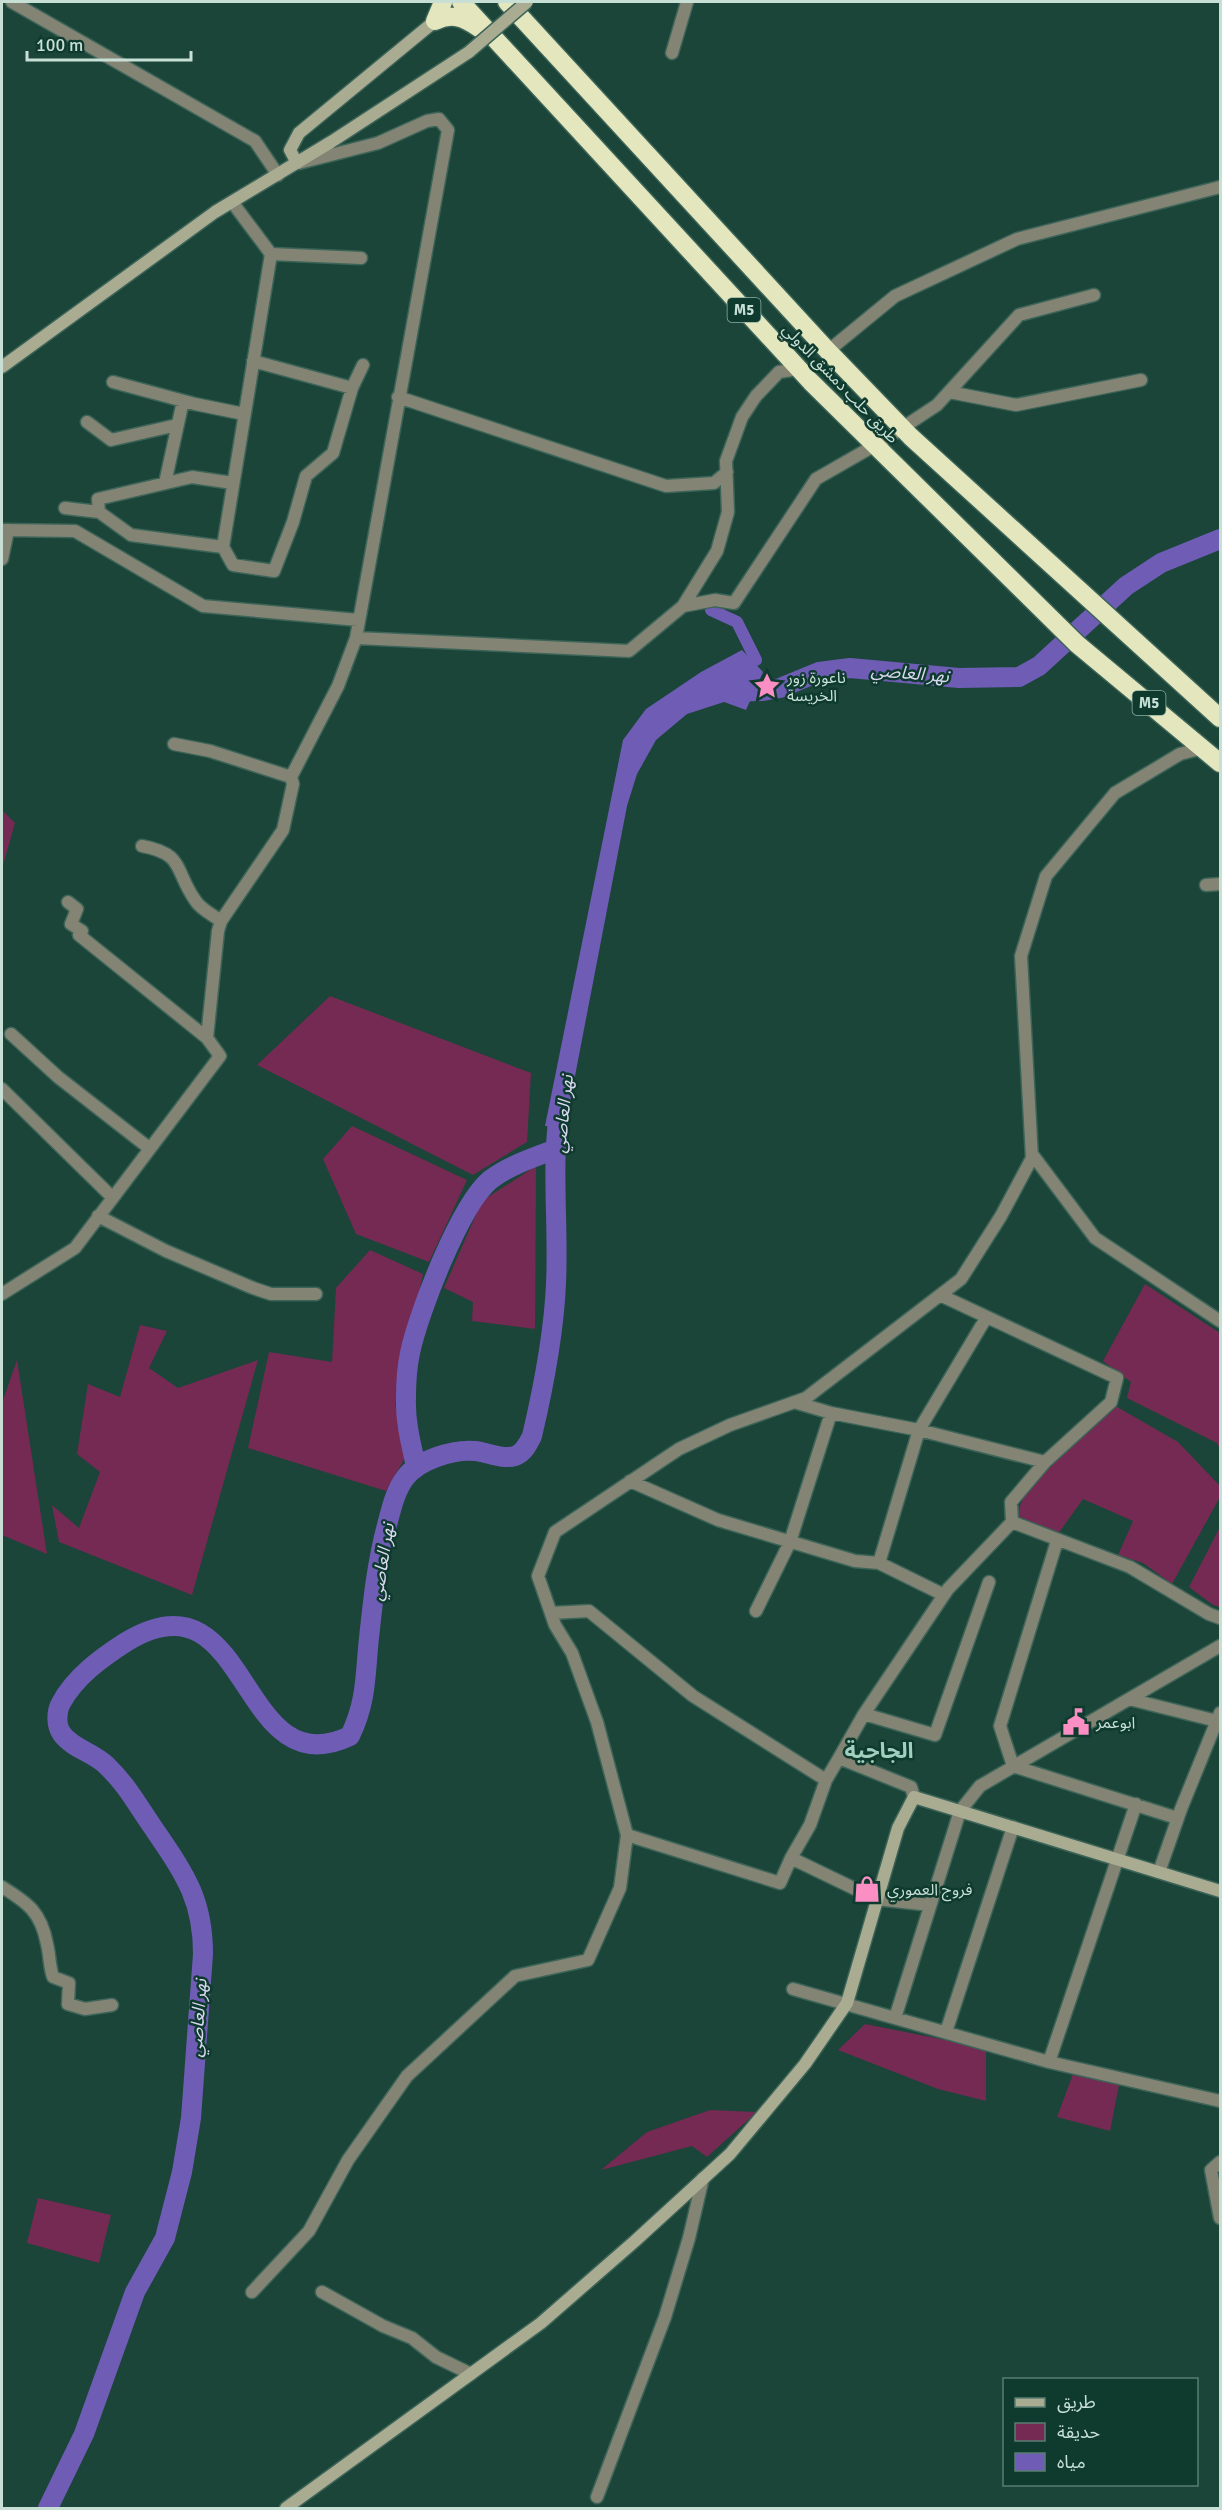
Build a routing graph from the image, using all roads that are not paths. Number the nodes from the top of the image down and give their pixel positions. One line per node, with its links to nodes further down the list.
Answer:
1 (12, 2): 13 (street)
2 (443, 2): 8 (highway)
3 (461, 2): 10 (highway, طريق حلب دمشق الدولي / M5)
4 (507, 2): 9 (highway, طريق حلب دمشق الدولي / M5)
5 (518, 2): 9 (highway)
6 (527, 2): 12 (street, bridge)
7 (687, 2): 11 (street)
8 (435, 21): 10 (highway); 12 (street)
9 (543, 41): 19 (highway, طريق حلب دمشق الدولي / M5)
10 (502, 46): 23 (highway, طريق حلب دمشق الدولي / M5)
11 (672, 53)
12 (297, 163): 13 (street); 28 (street)
13 (278, 175): 15 (street)
14 (1221, 187): 19 (street)
15 (232, 202): 16 (street); 22 (street)
16 (271, 254): 17 (street); 20 (street)
17 (361, 258)
18 (1094, 295): 27 (street)
19 (828, 351): 33 (highway, طريق حلب دمشق الدولي / M5)
20 (253, 361): 26 (street); 30 (street)
21 (363, 365): 26 (street)
22 (2, 367)
23 (798, 369): 34 (highway, طريق حلب دمشق الدولي / M5); 35 (street)
24 (1141, 380): 27 (street)
25 (113, 382): 29 (street)
26 (352, 388): 41 (street)
27 (949, 392): 33 (street)
28 (398, 397): 35 (street); 44 (street)
29 (183, 401): 30 (street); 32 (street)
30 (244, 414): 37 (street)
31 (87, 422): 32 (street)
32 (177, 425): 36 (street)
33 (902, 428): 34 (street); 46 (highway, طريق حلب دمشق الدولي / M5)
34 (875, 446): 43 (street); 48 (highway, طريق حلب دمشق الدولي / M5)
35 (727, 472): 43 (street)
36 (165, 483): 37 (street); 39 (street)
37 (233, 483): 41 (street)
38 (65, 508): 39 (street)
39 (99, 512): 41 (street)
40 (5, 530): 42 (street); 44 (street)
41 (223, 547)
42 (2, 559)
43 (683, 606): 45 (street)
44 (358, 620): 45 (street)
45 (356, 638): 50 (street)
46 (1221, 718)
47 (174, 744): 50 (street)
48 (1203, 748): 49 (highway, طريق حلب دمشق الدولي / M5); 60 (street)
49 (1221, 763)
50 (291, 777): 55 (street)
51 (142, 846): 55 (street)
52 (1221, 884): 53 (street)
53 (1206, 885)
54 (68, 902): 57 (street)
55 (221, 921): 57 (street)
56 (11, 1034): 59 (street)
57 (207, 1038): 59 (street)
58 (2, 1089): 61 (street)
59 (149, 1148): 61 (street)
60 (1032, 1154): 65 (street); 67 (street)
61 (113, 1198): 62 (street)
62 (98, 1216): 63 (street); 64 (street)
63 (2, 1294)
64 (316, 1294)
65 (940, 1295): 66 (street); 68 (street)
66 (986, 1318): 70 (street); 71 (street)
67 (1221, 1321)
68 (794, 1402): 69 (street); 72 (street)
69 (831, 1413): 70 (street); 75 (street)
70 (919, 1430): 71 (street); 76 (street)
71 (1045, 1462): 73 (street)
72 (630, 1481): 75 (street); 80 (street)
73 (1012, 1522): 74 (street); 78 (street)
74 (1057, 1541): 81 (street); 87 (street)
75 (790, 1542): 76 (street); 79 (street)
76 (879, 1563): 78 (street)
77 (989, 1582): 84 (street)
78 (944, 1595): 84 (street)
79 (756, 1611)
80 (551, 1613): 88 (street); 94 (street)
81 (1221, 1618)
82 (1221, 1646): 83 (street)
83 (1129, 1699): 85 (street); 87 (street)
84 (864, 1714): 86 (street)
85 (1219, 1717): 92 (street)
86 (839, 1758): 88 (street); 89 (street)
87 (1013, 1766): 90 (street); 91 (street)
88 (826, 1780): 95 (street)
89 (914, 1797): 91 (street); 100 (street)
90 (1136, 1804): 92 (street); 96 (street)
91 (960, 1811): 93 (street); 101 (street)
92 (1177, 1818): 97 (street)
93 (1013, 1827): 96 (street); 106 (street)
94 (627, 1835): 95 (street); 112 (street)
95 (791, 1858): 100 (street)
96 (1118, 1859): 97 (street); 107 (street)
97 (1159, 1872): 99 (street)
98 (2, 1887): 104 (street)
99 (1221, 1891)
100 (876, 1899): 101 (street); 103 (street)
101 (930, 1905): 105 (street)
102 (793, 1989): 103 (street)
103 (847, 2003): 105 (street); 110 (street)
104 (112, 2005)
105 (895, 2018): 106 (street)
106 (946, 2032): 107 (street)
107 (1049, 2062): 108 (street)
108 (1221, 2101)
109 (1221, 2162): 111 (street)
110 (703, 2178): 114 (street); 115 (street)
111 (1221, 2218)
112 (252, 2292)
113 (321, 2292): 114 (street)
114 (471, 2374): 116 (street)
115 (597, 2497)
116 (286, 2508)

